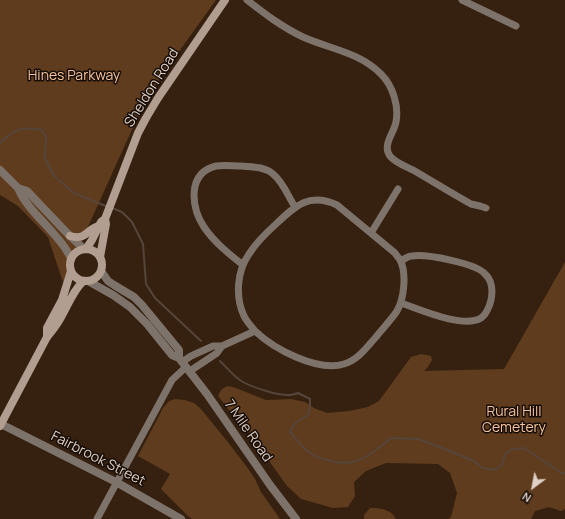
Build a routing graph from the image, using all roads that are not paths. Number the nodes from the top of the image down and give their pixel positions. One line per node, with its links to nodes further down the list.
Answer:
1 (225, 0): 10 (main road, Sheldon Road)
2 (247, 0): 9 (street)
3 (462, 0): 4 (street)
4 (516, 26)
5 (0, 170): 6 (street)
6 (18, 188): 12 (street); 15 (street)
7 (398, 189): 11 (street)
8 (294, 207): 11 (street); 17 (street); 17 (street)
9 (486, 208)
10 (104, 220): 12 (main road); 13 (main road, Sheldon Road); 14 (main road, Sheldon Road)
11 (371, 233): 16 (street)
12 (70, 236): 13 (street)
13 (85, 249): 14 (main road); 15 (main road)
14 (100, 257): 19 (main road)
15 (71, 259): 18 (main road)
16 (400, 261): 21 (street); 21 (street)
17 (243, 265): 22 (street)
18 (71, 271): 20 (main road); 23 (main road)
19 (101, 271): 20 (main road); 25 (street, 7 Mile Road)
20 (86, 281): 23 (main road); 25 (street, 7 Mile Road)
21 (401, 303): 22 (street)
22 (255, 331): 24 (street)
23 (46, 337): 26 (main road)
24 (222, 346): 25 (street); 25 (street)
25 (184, 364): 27 (street); 30 (street, 7 Mile Road)
26 (1, 425): 27 (street, Fairbrook Street)
27 (116, 482): 28 (street); 29 (street, Fairbrook Street)
28 (97, 519)
29 (181, 519)
30 (296, 519)

